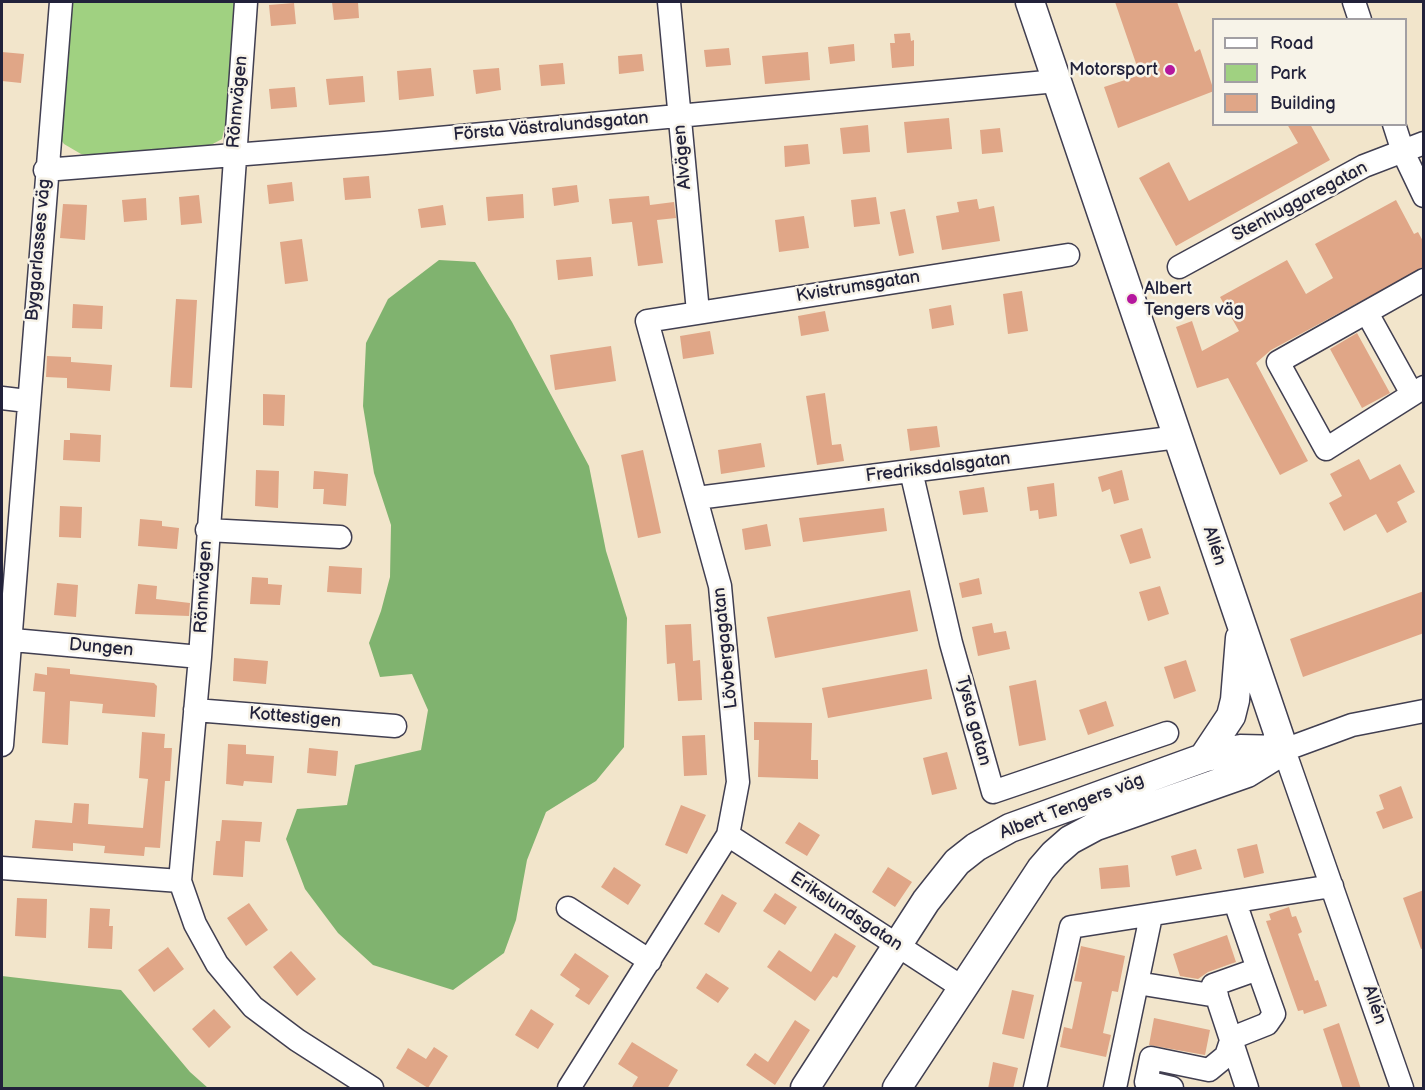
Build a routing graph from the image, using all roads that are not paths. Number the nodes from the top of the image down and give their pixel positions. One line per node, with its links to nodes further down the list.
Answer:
1 (61, 2): 13 (street, Byggarlasses väg)
2 (246, 2): 12 (street, Rönnvägen)
3 (669, 2): 8 (street, Alvägen)
4 (1030, 2): 7 (main road, Allén)
5 (1354, 2): 6 (street)
6 (1359, 18)
7 (1056, 81): 8 (street, Första Västralundsgatan); 24 (main road, Allén)
8 (680, 115): 12 (street, Första Västralundsgatan); 18 (street, Alvägen)
9 (1395, 126): 11 (street)
10 (1424, 143): 11 (street, Stenhuggaregatan)
11 (1403, 152): 14 (street); 16 (street, Stenhuggaregatan)
12 (233, 155): 13 (street, Första Västralundsgatan); 28 (street, Rönnvägen)
13 (45, 170): 23 (street, Byggarlasses väg)
14 (1424, 196)
15 (1068, 255): 18 (street, Kvistrumsgatan)
16 (1179, 267)
17 (1424, 280): 19 (street)
18 (698, 312): 20 (street, Kvistrumsgatan)
19 (1367, 313): 21 (street); 21 (street)
20 (647, 321): 27 (street, Lövbergagatan)
21 (1418, 390)
22 (2, 398): 23 (street)
23 (27, 400): 26 (street, Byggarlasses väg)
24 (1178, 437): 25 (street, Fredriksdalsgatan); 30 (main road, Allén)
25 (911, 471): 27 (street, Fredriksdalsgatan); 36 (street, Tysta gatan)
26 (10, 497): 31 (street, Byggarlasses väg)
27 (697, 498): 40 (street, Lövbergagatan)
28 (207, 531): 29 (street); 32 (street, Rönnvägen)
29 (340, 537)
30 (1241, 628): 38 (main road, Allén); 39 (main road)
31 (5, 640): 32 (street, Dungen); 37 (street, Byggarlasses väg)
32 (200, 657): 33 (street, Rönnvägen)
33 (195, 710): 35 (street, Kottestigen); 42 (street, Rönnvägen)
34 (1424, 711): 38 (street, Albert Tengers väg)
35 (395, 726)
36 (1167, 733)
37 (2, 745)
38 (1284, 750): 39 (main road, Albert Tengers väg); 43 (street, Allén); 51 (main road, Albert Tengers väg)
39 (1203, 758): 47 (main road, Albert Tengers väg)
40 (728, 835): 47 (street, Erikslundsgatan); 48 (street, Lövbergagatan)
41 (2, 868): 42 (street)
42 (180, 881): 55 (street, Rönnvägen)
43 (1332, 886): 44 (street); 63 (street, Allén)
44 (1235, 902): 46 (street); 49 (street)
45 (568, 908): 48 (street)
46 (1151, 916): 50 (street); 59 (street)
47 (897, 945): 51 (street, Erikslundsgatan); 57 (main road, Albert Tengers väg)
48 (650, 961): 56 (street, Lövbergagatan)
49 (1258, 969): 52 (street); 53 (street)
50 (1137, 983): 52 (street); 60 (street)
51 (963, 988): 58 (main road, Albert Tengers väg)
52 (1217, 996): 53 (street)
53 (1232, 1038): 54 (street); 62 (street)
54 (1207, 1079): 61 (street)
55 (372, 1089)
56 (569, 1089)
57 (805, 1089)
58 (897, 1089)
59 (1035, 1089)
60 (1115, 1089)
61 (1172, 1089)
62 (1248, 1089)
63 (1402, 1089)

